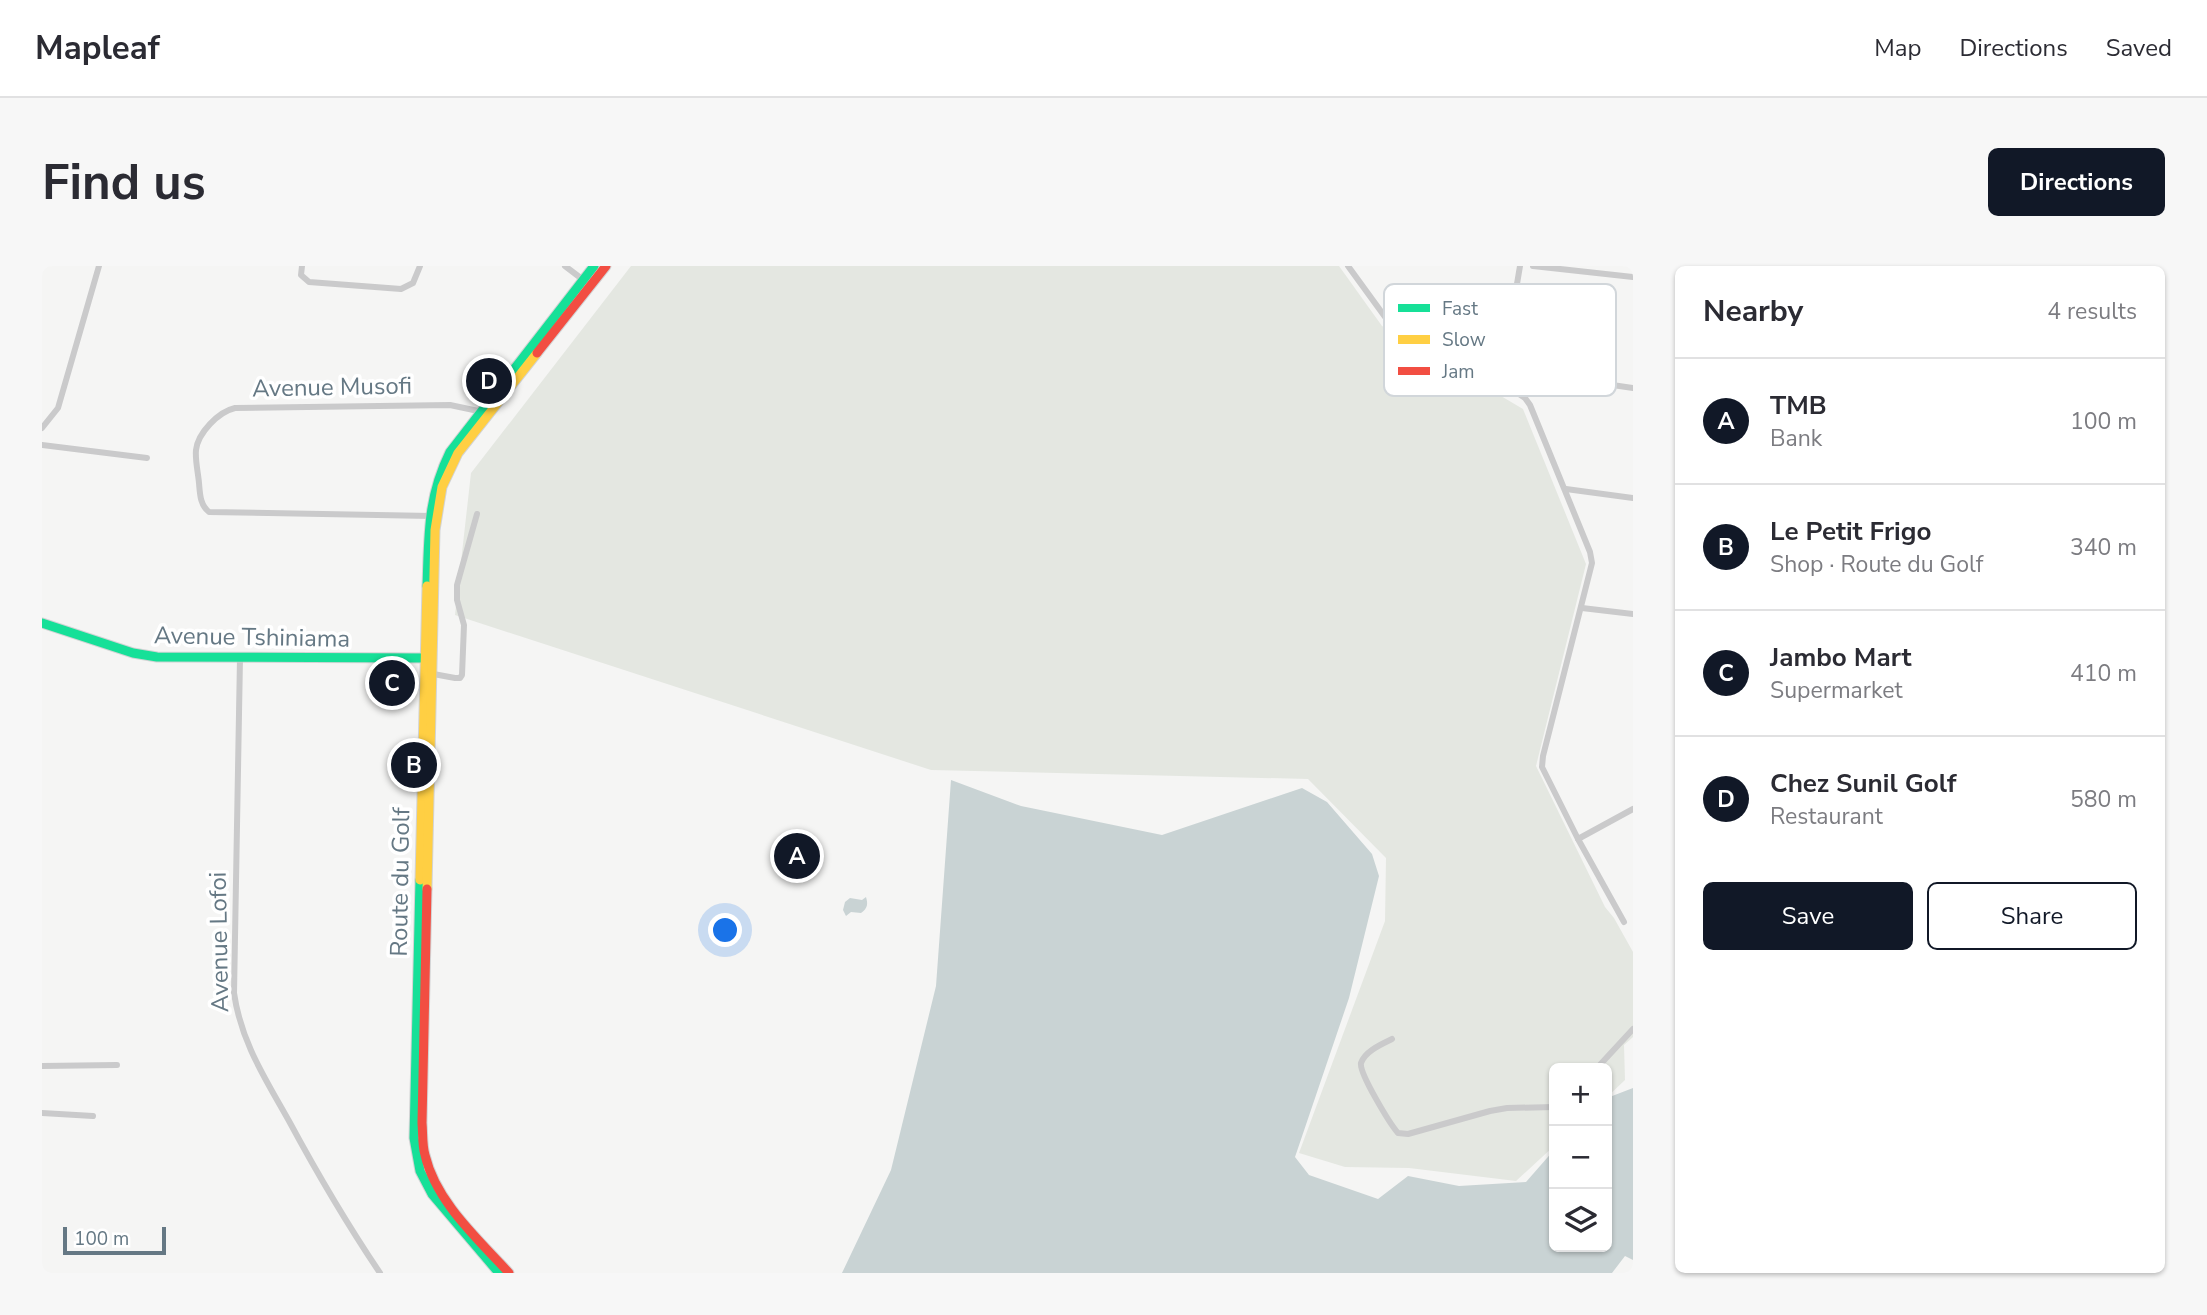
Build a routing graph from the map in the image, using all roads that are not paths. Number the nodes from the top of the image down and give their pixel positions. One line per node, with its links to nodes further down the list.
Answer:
1 (99, 266): 16 (street)
2 (302, 266): 3 (street)
3 (420, 266)
4 (565, 266): 11 (street)
5 (594, 266): 11 (main road, Route du Golf)
6 (606, 266): 11 (main road)
7 (1348, 266): 13 (street)
8 (1520, 266): 12 (street)
9 (1533, 266): 10 (street)
10 (1633, 276)
11 (587, 283): 15 (main road, Route du Golf)
12 (1517, 284)
13 (1384, 316)
14 (1522, 396): 19 (street)
15 (484, 413): 22 (main road, Route du Golf); 22 (street, Avenue Musofi)
16 (42, 428)
17 (42, 445): 18 (street)
18 (147, 457)
19 (1566, 489): 20 (street); 23 (street)
20 (1633, 498)
21 (477, 514): 28 (street)
22 (432, 516): 27 (main road, Route du Golf)
23 (1582, 608): 24 (street); 30 (street)
24 (1633, 614)
25 (42, 623): 26 (main road, Avenue Tshiniama)
26 (240, 657): 27 (main road, Avenue Tshiniama); 40 (street, Avenue Lofoi)
27 (427, 658): 28 (main road, Route du Golf)
28 (427, 673): 41 (main road, Route du Golf); 42 (main road)
29 (1633, 809): 30 (street)
30 (1578, 839): 31 (street)
31 (1624, 922)
32 (1633, 1029): 34 (street)
33 (1392, 1039): 37 (street)
34 (1602, 1063)
35 (117, 1065): 36 (street)
36 (42, 1066)
37 (1549, 1107)
38 (42, 1113): 39 (street)
39 (93, 1116)
40 (380, 1273)
41 (499, 1273)
42 (509, 1273)

